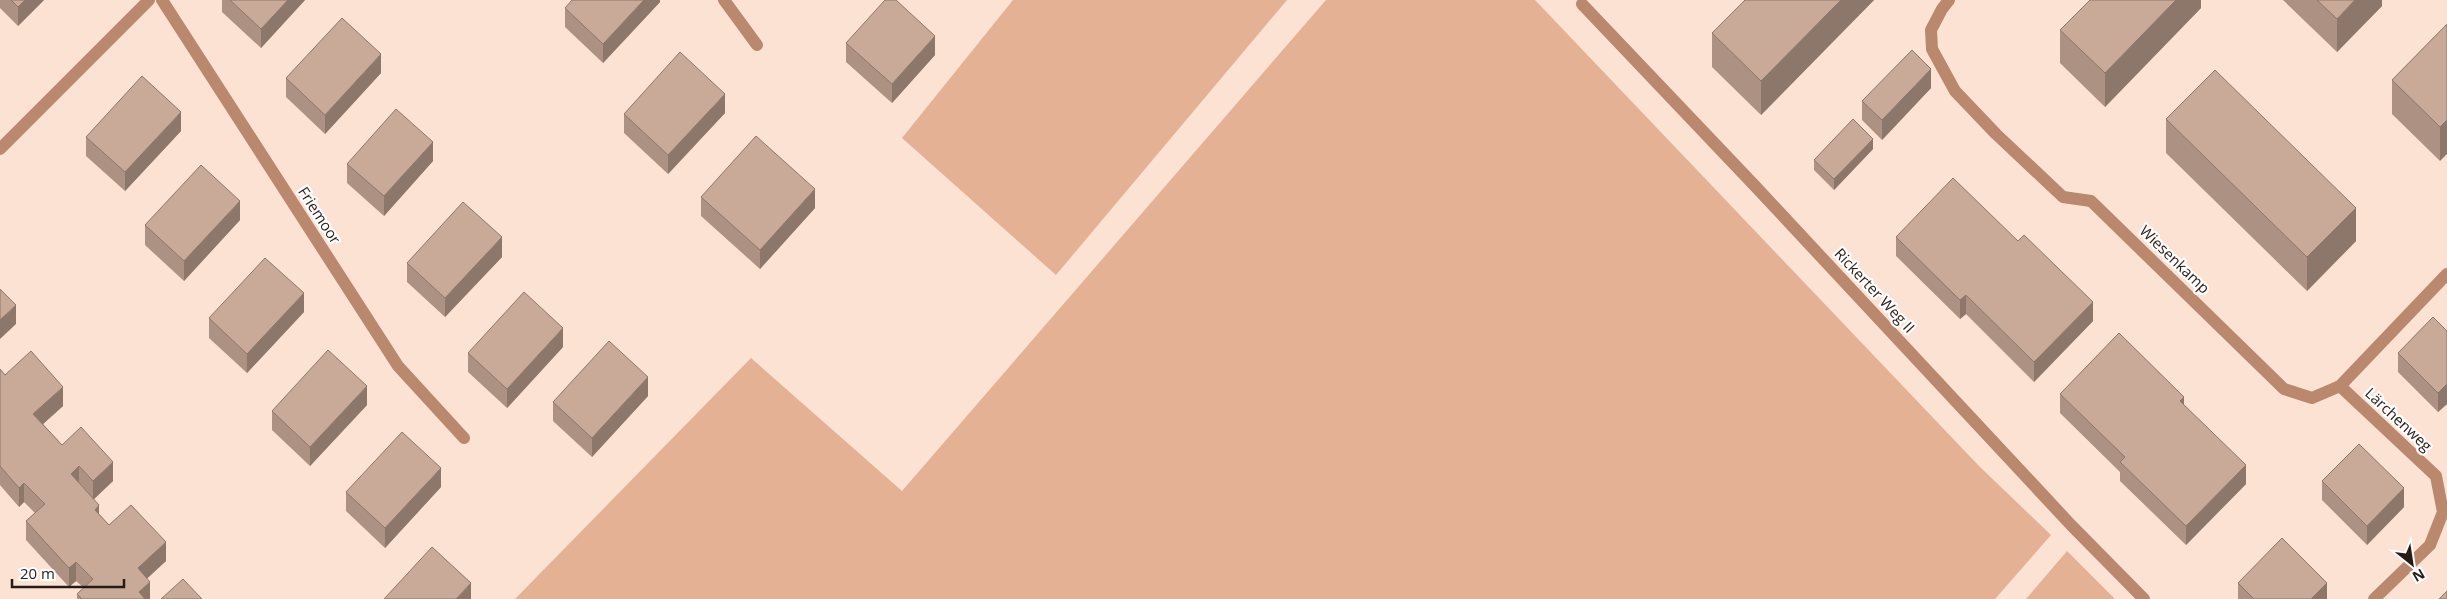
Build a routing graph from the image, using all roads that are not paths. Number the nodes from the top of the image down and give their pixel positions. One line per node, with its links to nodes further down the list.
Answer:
1 (149, 0): 7 (street)
2 (162, 0): 10 (street, Friemoor)
3 (724, 0): 6 (street)
4 (1949, 0): 9 (street, Wiesenkamp)
5 (1582, 4): 11 (street, Rickerter Weg II)
6 (757, 45)
7 (0, 149)
8 (2447, 274): 9 (street, Wiesenkamp)
9 (2340, 386): 12 (street, Lärchenweg)
10 (464, 438)
11 (2144, 599)
12 (2374, 599)

